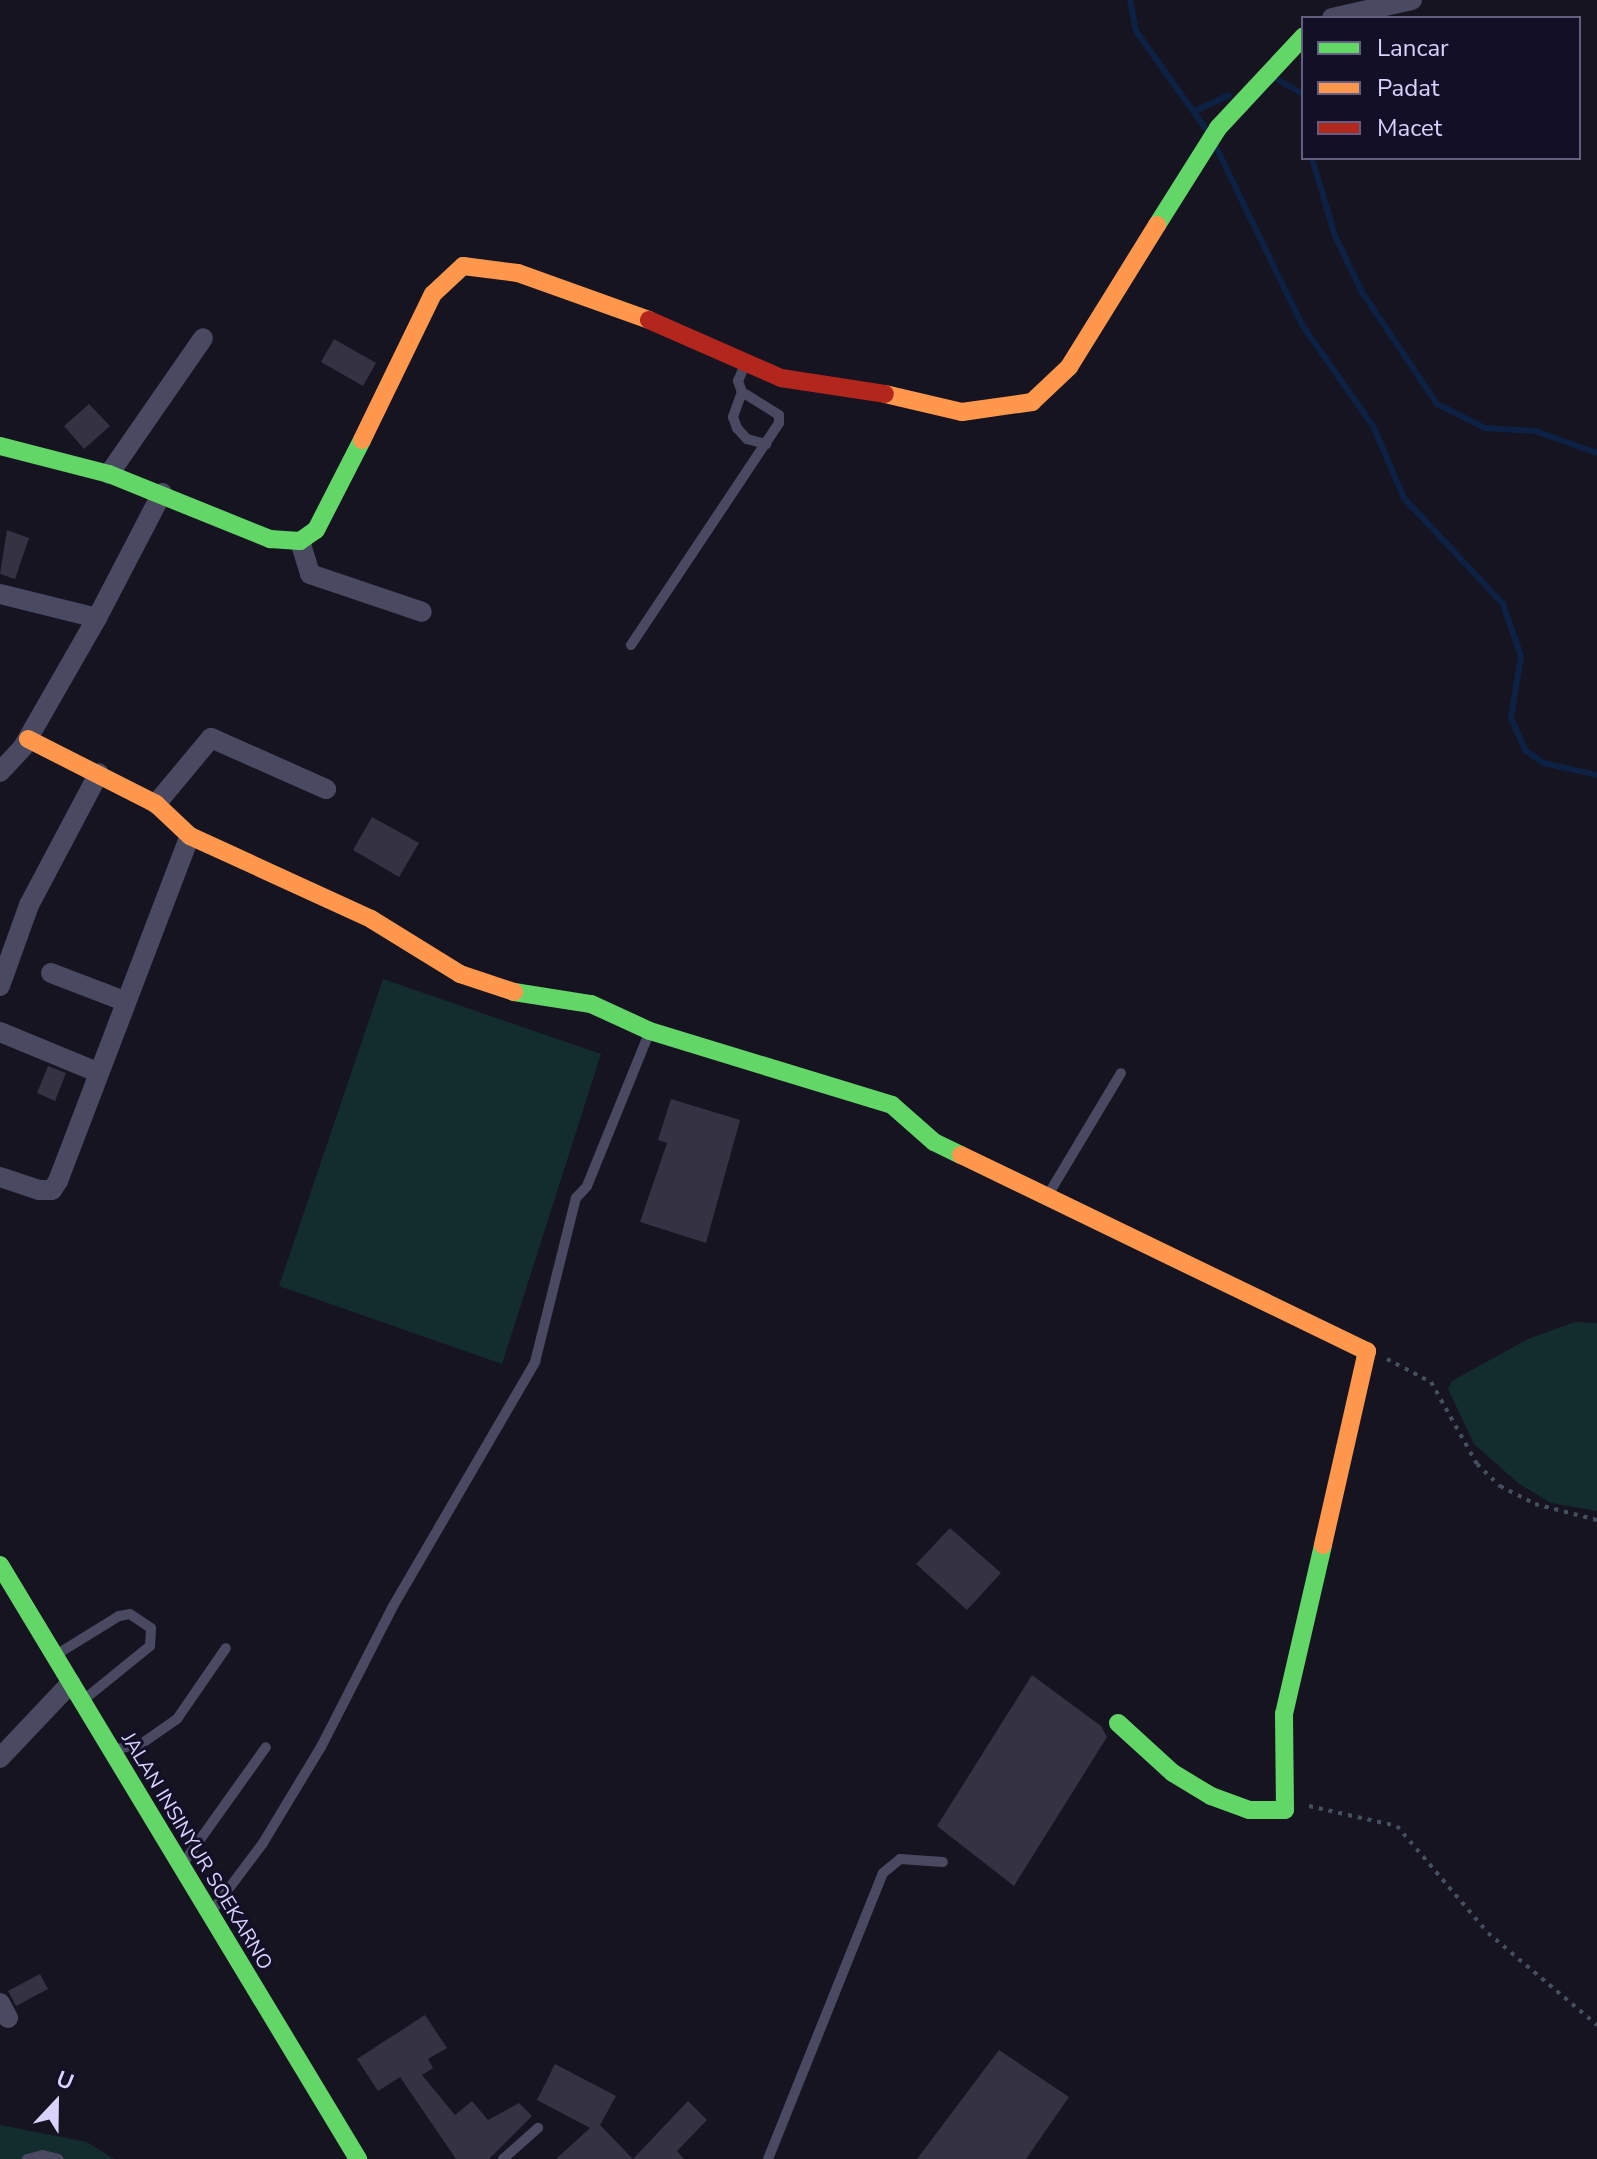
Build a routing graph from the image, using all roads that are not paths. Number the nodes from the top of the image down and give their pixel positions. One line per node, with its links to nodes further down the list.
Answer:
1 (1412, 0): 2 (street)
2 (1341, 16)
3 (1301, 39): 5 (street)
4 (203, 338): 9 (street)
5 (745, 365): 6 (lane); 11 (street)
6 (742, 392): 7 (lane); 7 (lane)
7 (766, 444): 15 (lane)
8 (0, 446): 9 (street)
9 (109, 474): 10 (street)
10 (162, 493): 11 (street); 14 (street)
11 (300, 541): 13 (street)
12 (0, 594): 14 (street)
13 (422, 612)
14 (97, 618): 16 (street)
15 (631, 645)
16 (28, 739): 17 (street); 18 (street)
17 (0, 772)
18 (99, 773): 20 (street); 23 (street)
19 (326, 789): 20 (street)
20 (156, 804): 21 (street)
21 (190, 836): 24 (street); 25 (street)
22 (51, 973): 24 (street)
23 (0, 986)
24 (124, 1001): 27 (street)
25 (650, 1031): 30 (street); 42 (lane)
26 (0, 1032): 27 (street)
27 (97, 1072): 29 (street)
28 (1121, 1073): 30 (lane)
29 (0, 1177)
30 (1048, 1196): 36 (street)
31 (0, 1565): 33 (street, JALAN INSINYUR SOEKARNO)
32 (226, 1648): 38 (lane)
33 (54, 1656): 34 (street, JALAN INSINYUR SOEKARNO); 35 (lane)
34 (71, 1683): 35 (street, JALAN INSINYUR SOEKARNO); 39 (street)
35 (82, 1702): 38 (street, JALAN INSINYUR SOEKARNO)
36 (1118, 1723)
37 (266, 1747): 41 (lane)
38 (111, 1750): 41 (street, JALAN INSINYUR SOEKARNO)
39 (0, 1758)
40 (943, 1862): 48 (lane)
41 (181, 1867): 42 (street, JALAN INSINYUR SOEKARNO)
42 (210, 1914): 46 (street, JALAN INSINYUR SOEKARNO)
43 (538, 2128): 47 (lane)
44 (27, 2159): 45 (lane)
45 (58, 2159)
46 (358, 2159)
47 (503, 2159)
48 (768, 2159)

